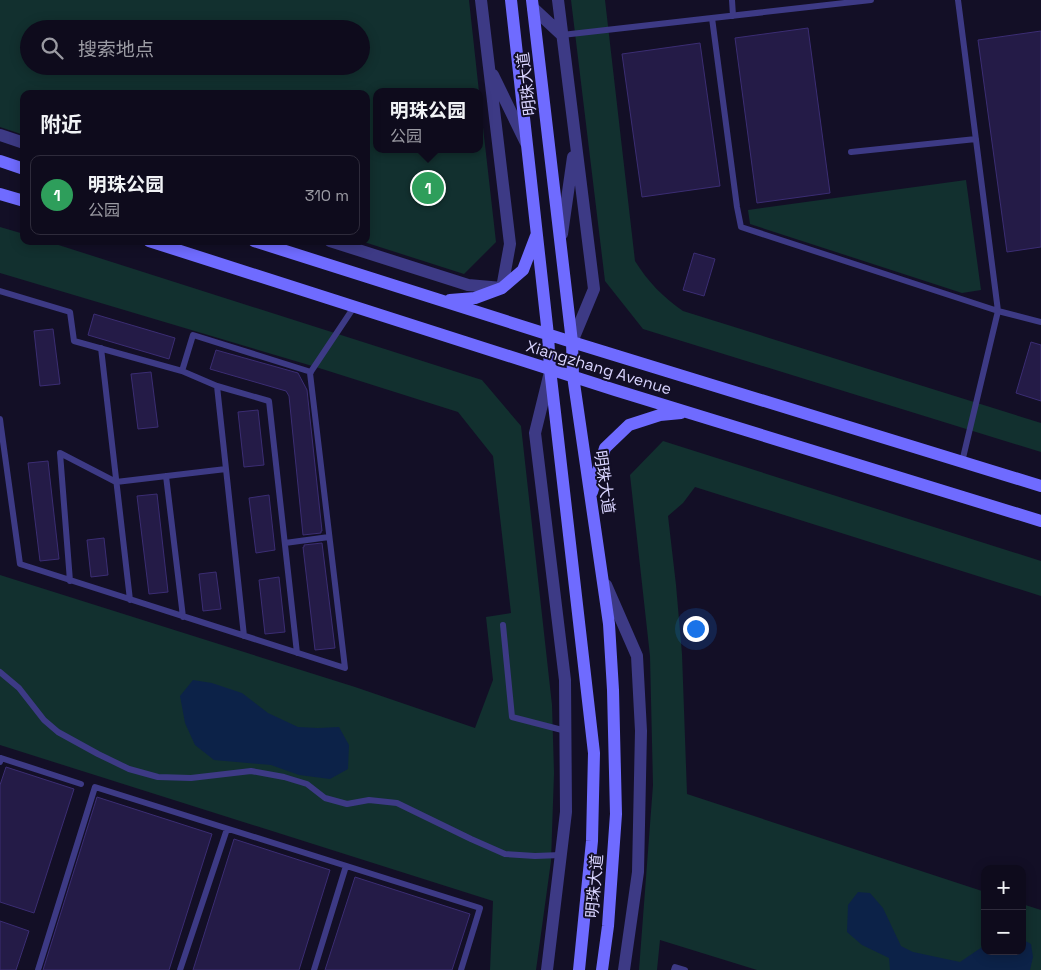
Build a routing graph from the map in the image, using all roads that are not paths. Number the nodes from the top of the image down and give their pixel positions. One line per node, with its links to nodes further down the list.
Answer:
1 (482, 0): 11 (street)
2 (511, 0): 16 (main road, 明珠大道)
3 (558, 0): 10 (street)
4 (732, 0): 8 (lane)
5 (871, 0): 8 (lane)
6 (958, 0): 14 (lane)
7 (533, 4): 10 (street); 23 (main road, 明珠大道)
8 (733, 16): 9 (lane)
9 (712, 18): 10 (lane); 31 (lane)
10 (562, 35): 13 (street)
11 (489, 66): 16 (street); 27 (street)
12 (0, 135): 15 (street)
13 (575, 139): 23 (street); 34 (street)
14 (976, 139): 17 (lane); 31 (lane)
15 (20, 142)
16 (527, 144): 22 (main road, 明珠大道)
17 (852, 152)
18 (0, 162): 19 (main road)
19 (20, 168)
20 (0, 194): 21 (main road)
21 (20, 200)
22 (537, 234): 27 (main road); 33 (main road, 明珠大道)
23 (560, 241): 34 (main road, 明珠大道)
24 (161, 245): 30 (main road, Xiangzhang Avenue)
25 (267, 245): 29 (main road, Xiangzhang Avenue)
26 (343, 245): 27 (street)
27 (502, 288): 29 (main road)
28 (0, 291): 35 (lane)
29 (442, 300): 33 (main road, Xiangzhang Avenue)
30 (354, 307): 36 (main road, Xiangzhang Avenue); 38 (lane)
31 (998, 311): 32 (lane); 44 (lane)
32 (1041, 322)
33 (548, 335): 34 (main road, Xiangzhang Avenue); 36 (main road, 明珠大道)
34 (572, 342): 39 (main road, 明珠大道); 44 (main road, Xiangzhang Avenue)
35 (101, 348): 37 (lane); 47 (lane)
36 (550, 369): 39 (main road, Xiangzhang Avenue); 61 (street); 72 (main road, 明珠大道)
37 (182, 371): 38 (lane); 40 (lane)
38 (311, 372): 51 (lane)
39 (573, 376): 41 (main road, Xiangzhang Avenue); 49 (main road, 明珠大道)
40 (217, 386): 45 (lane); 52 (lane)
41 (689, 412): 49 (main road); 50 (main road, Xiangzhang Avenue)
42 (0, 418): 43 (lane)
43 (1, 426): 54 (lane)
44 (962, 462): 48 (main road, Xiangzhang Avenue)
45 (226, 469): 46 (lane); 58 (lane)
46 (166, 476): 47 (lane); 56 (lane)
47 (116, 482): 54 (lane); 55 (lane)
48 (1041, 486)
49 (591, 496): 53 (main road, 明珠大道)
50 (1041, 521)
51 (330, 537): 52 (lane); 59 (lane)
52 (285, 543): 59 (lane)
53 (602, 578): 73 (main road, 明珠大道); 74 (street)
54 (70, 581): 55 (lane)
55 (130, 600): 56 (lane)
56 (183, 617): 58 (lane)
57 (503, 625): 61 (lane)
58 (244, 636): 59 (lane)
59 (297, 653)
60 (0, 672): 65 (lane)
61 (566, 731): 65 (street)
62 (0, 762): 63 (lane)
63 (81, 784)
64 (228, 829): 66 (lane); 67 (lane); 68 (lane)
65 (561, 855): 71 (street)
66 (346, 866): 69 (lane); 70 (lane)
67 (38, 970)
68 (180, 970)
69 (314, 970)
70 (461, 970)
71 (547, 970)
72 (579, 970)
73 (602, 970)
74 (624, 970)
75 (674, 970): 76 (lane)
76 (685, 970)

